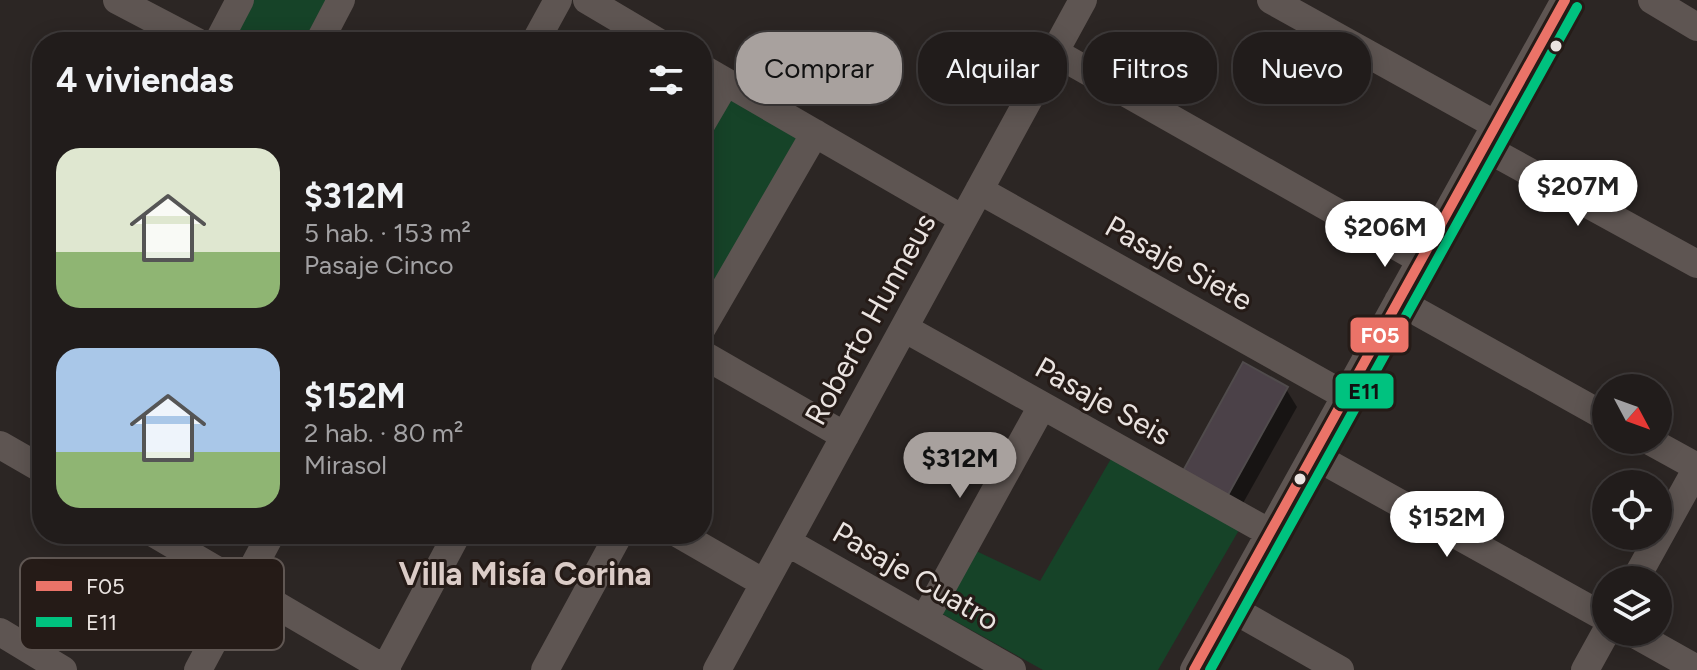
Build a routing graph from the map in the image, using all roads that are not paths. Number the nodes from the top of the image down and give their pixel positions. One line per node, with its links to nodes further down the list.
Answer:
1 (117, 0): 11 (street)
2 (240, 0): 12 (street)
3 (341, 0): 13 (street)
4 (558, 0): 14 (street)
5 (587, 0): 15 (street)
6 (1083, 0): 16 (street, Roberto Hunneus)
7 (1271, 0): 21 (street)
8 (1565, 0): 21 (street)
9 (1652, 0): 10 (street)
10 (1697, 27)
11 (178, 32)
12 (223, 32)
13 (324, 32)
14 (540, 32)
15 (641, 32)
16 (1065, 32)
17 (1067, 59): 24 (street)
18 (714, 75): 20 (street)
19 (1026, 104): 22 (street, Roberto Hunneus)
20 (815, 133): 23 (street); 27 (street)
21 (1490, 136): 24 (street); 25 (street)
22 (979, 190): 23 (street, Roberto Hunneus); 30 (street, Pasaje Siete)
23 (963, 219): 28 (street, Roberto Hunneus)
24 (1421, 260): 26 (street)
25 (1697, 264)
26 (1398, 301): 30 (street); 32 (street)
27 (712, 311)
28 (904, 328): 31 (street, Pasaje Seis); 33 (street, Roberto Hunneus)
29 (712, 360): 33 (street)
30 (1346, 396): 36 (street)
31 (1042, 406): 39 (street, Pasaje Seis); 51 (street)
32 (1592, 409)
33 (845, 436): 40 (street, Roberto Hunneus)
34 (0, 445): 37 (street)
35 (1672, 454): 38 (street)
36 (1313, 455): 39 (street); 50 (street)
37 (32, 463)
38 (1697, 468): 46 (street)
39 (1270, 533): 48 (street)
40 (787, 542): 47 (street, Roberto Hunneus); 51 (street, Pasaje Cuatro)
41 (172, 544): 45 (street)
42 (452, 544): 58 (street)
43 (614, 544): 62 (street)
44 (696, 544): 47 (street)
45 (196, 558)
46 (1643, 566)
47 (764, 583): 63 (street, Roberto Hunneus)
48 (1229, 607): 65 (street); 66 (street)
49 (284, 609): 58 (street)
50 (1592, 610)
51 (924, 620): 64 (street, Pasaje Cuatro)
52 (0, 632): 53 (street)
53 (20, 644)
54 (1598, 646): 67 (street)
55 (1656, 646): 59 (street)
56 (30, 650): 60 (street)
57 (209, 650): 61 (street)
58 (386, 669)
59 (1697, 669)
60 (63, 670)
61 (198, 670)
62 (545, 670)
63 (717, 670)
64 (1012, 670)
65 (1194, 670)
66 (1340, 670)
67 (1585, 670)

